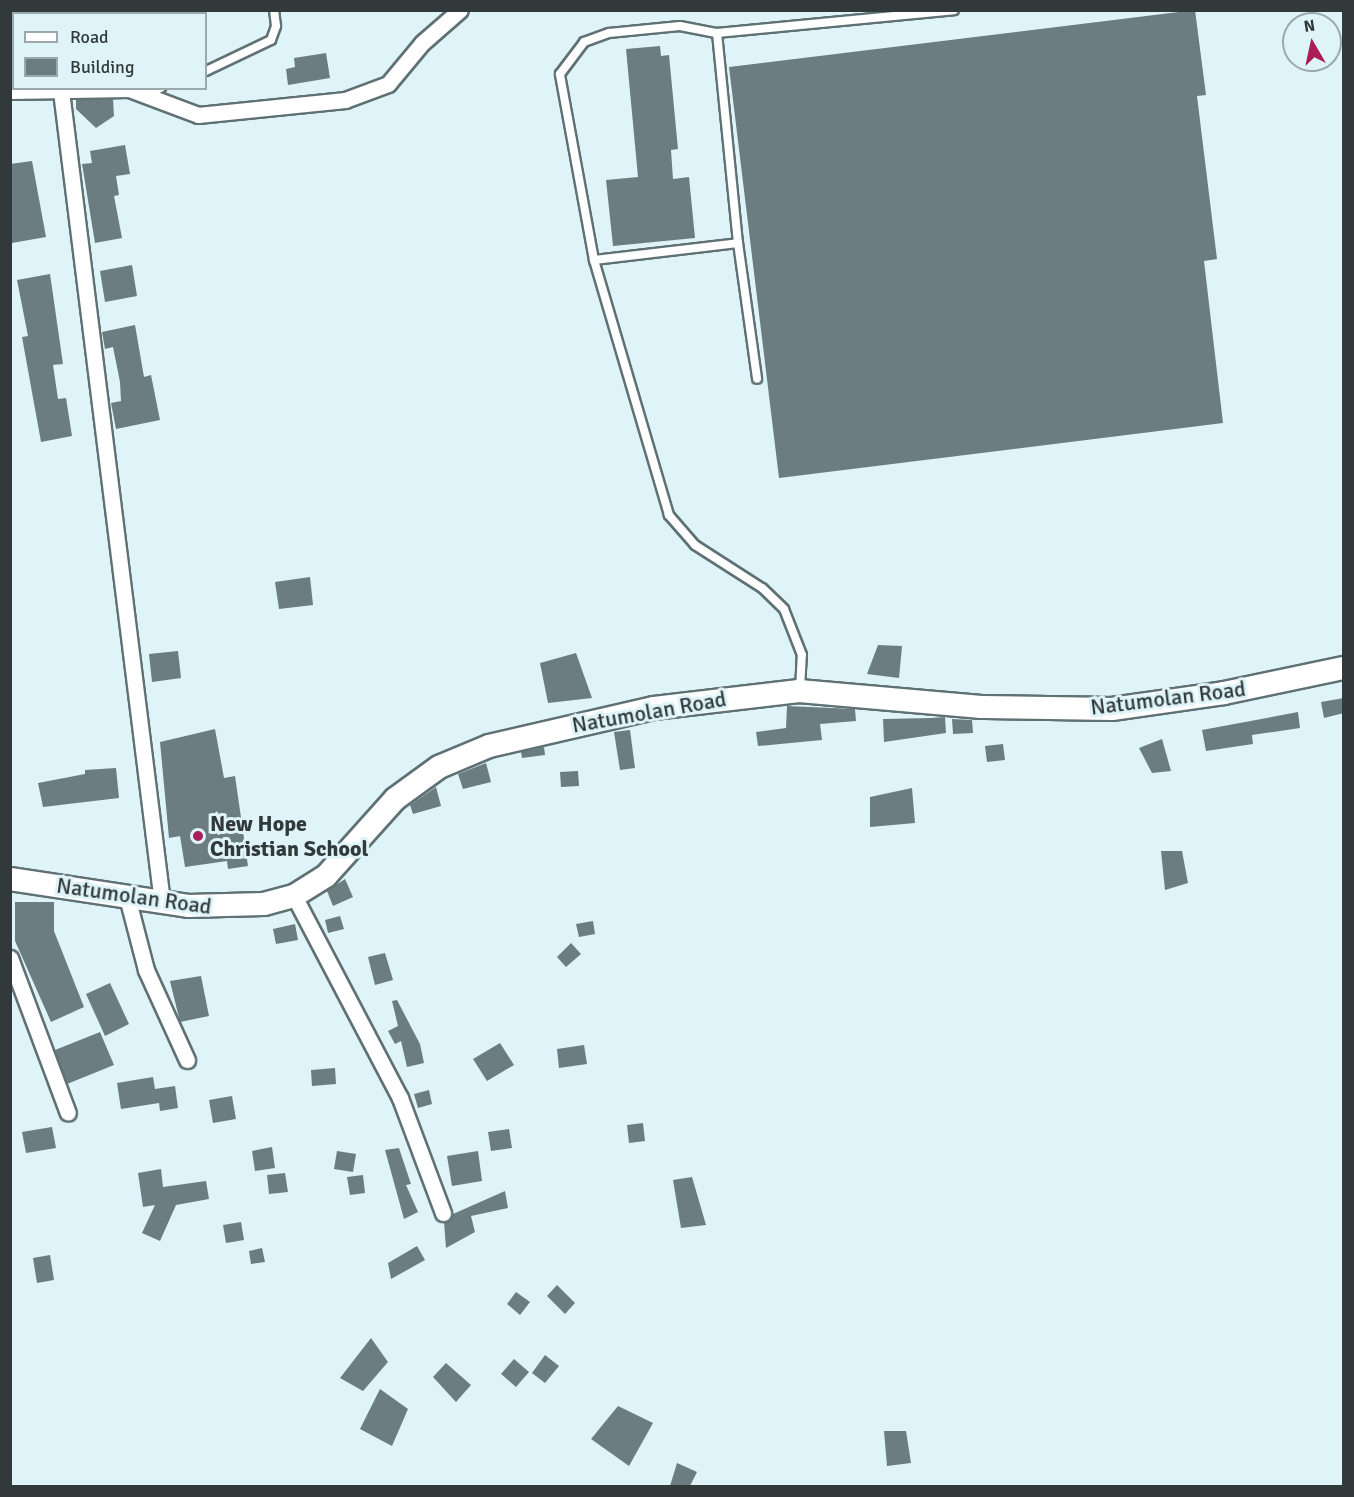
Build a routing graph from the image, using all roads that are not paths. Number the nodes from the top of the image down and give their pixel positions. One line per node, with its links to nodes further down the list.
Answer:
1 (274, 10): 5 (lane)
2 (460, 10): 9 (street)
3 (954, 10): 4 (lane)
4 (717, 33): 10 (lane); 11 (lane)
5 (207, 71)
6 (70, 90): 8 (street)
7 (10, 91): 8 (street)
8 (61, 91): 18 (street)
9 (155, 91)
10 (738, 243): 11 (lane); 12 (lane)
11 (594, 260): 14 (lane)
12 (757, 379)
13 (1344, 668): 14 (street, Natumolan Road)
14 (800, 692): 17 (street, Natumolan Road)
15 (10, 879): 16 (street, Natumolan Road)
16 (126, 893): 18 (street, Natumolan Road); 20 (street)
17 (294, 896): 18 (street, Natumolan Road); 22 (street)
18 (162, 902)
19 (10, 958): 21 (street)
20 (187, 1060)
21 (68, 1113)
22 (443, 1213)

